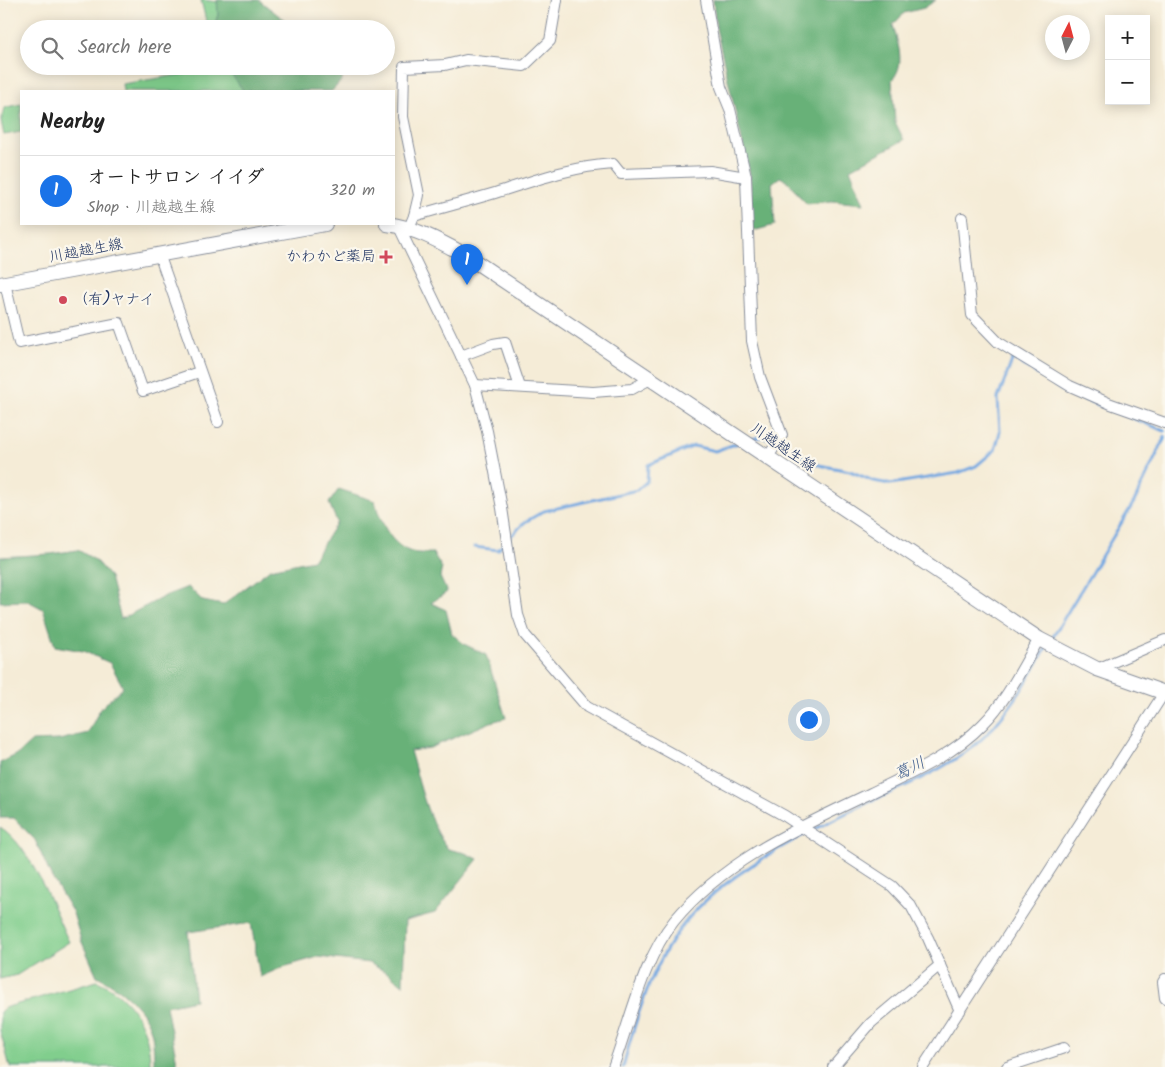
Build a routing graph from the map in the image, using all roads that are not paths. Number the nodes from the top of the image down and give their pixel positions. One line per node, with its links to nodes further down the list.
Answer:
1 (557, 0): 5 (street)
2 (706, 0): 3 (street)
3 (746, 177): 5 (street); 16 (street)
4 (962, 218): 15 (street)
5 (402, 223): 9 (street); 11 (main road, 川越越生線)
6 (320, 225): 7 (main road, 川越越生線)
7 (159, 254): 8 (main road, 川越越生線); 10 (street)
8 (2, 283): 10 (street)
9 (461, 356): 12 (street); 13 (street)
10 (199, 372): 14 (street)
11 (652, 378): 13 (street); 16 (main road, 川越越生線)
12 (475, 385): 13 (street); 21 (street)
13 (520, 387)
14 (218, 422)
15 (1165, 423)
16 (768, 457): 18 (main road, 川越越生線)
17 (1165, 640): 19 (street)
18 (1044, 642): 19 (main road, 川越越生線); 21 (street)
19 (1097, 669): 20 (main road, 川越越生線)
20 (1164, 693): 25 (street)
21 (802, 826): 22 (street); 28 (street)
22 (940, 965): 25 (street); 27 (street)
23 (1165, 979): 24 (street)
24 (1165, 998)
25 (960, 1011): 29 (street)
26 (1064, 1048): 30 (street)
27 (837, 1066)
28 (613, 1067)
29 (923, 1067)
30 (1007, 1067)

